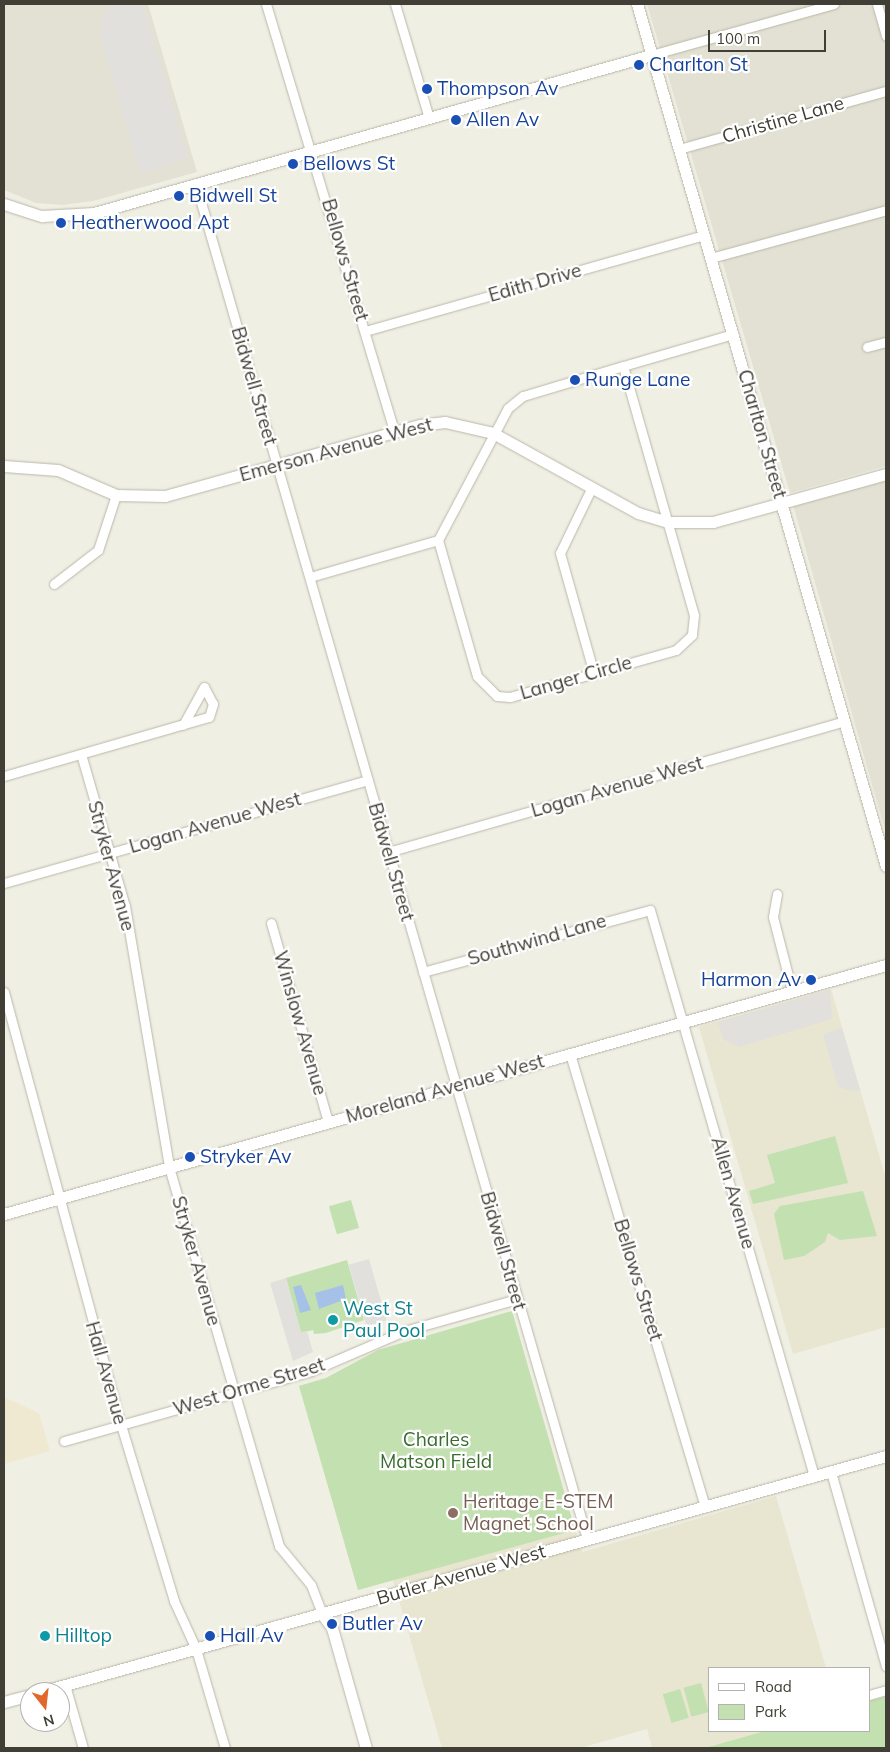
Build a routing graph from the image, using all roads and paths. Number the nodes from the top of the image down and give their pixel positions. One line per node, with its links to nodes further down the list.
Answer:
1 (266, 4): 11 (street, Bellows Street)
2 (395, 4): 9 (street)
3 (637, 4): 7 (street, Charlton Street)
4 (834, 4): 7 (street)
5 (877, 4): 6 (street)
6 (886, 36)
7 (652, 55): 9 (street); 10 (street, Charlton Street)
8 (886, 91): 10 (street, Christine Lane)
9 (429, 118): 11 (street)
10 (679, 149): 15 (street, Charlton Street)
11 (310, 153): 12 (street); 17 (street, Bellows Street)
12 (196, 185): 13 (street); 24 (street, Bidwell Street)
13 (4, 204)
14 (886, 210): 16 (street)
15 (704, 235): 16 (street, Charlton Street); 17 (street, Edith Drive)
16 (711, 258): 18 (street, Charlton Street)
17 (365, 331): 22 (street, Bellows Street)
18 (733, 334): 21 (street); 29 (street, Charlton Street)
19 (886, 342): 20 (street)
20 (867, 347)
21 (623, 366): 23 (street); 30 (street, Langer Circle)
22 (394, 432): 23 (street, Emerson Avenue West); 24 (street, Emerson Avenue West)
23 (493, 433): 27 (street, Emerson Avenue West); 31 (street)
24 (277, 465): 28 (street, Emerson Avenue West); 32 (street, Bidwell Street)
25 (4, 466): 28 (street, Emerson Avenue West)
26 (886, 474): 29 (street, Emerson Avenue West)
27 (592, 487): 30 (street, Emerson Avenue West); 34 (street)
28 (116, 495): 33 (street)
29 (782, 502): 30 (street, Emerson Avenue West); 35 (street, Charlton Street)
30 (668, 522): 34 (street, Langer Circle)
31 (438, 540): 32 (street); 34 (street, Langer Circle)
32 (310, 577): 39 (street, Bidwell Street)
33 (54, 584)
34 (594, 674)
35 (845, 721): 40 (street, Logan Avenue West); 42 (street, Charlton Street)
36 (182, 725): 37 (street)
37 (81, 754): 38 (street); 41 (street, Stryker Avenue)
38 (4, 776)
39 (368, 780): 40 (street, Bidwell Street); 41 (street, Logan Avenue West)
40 (388, 852): 48 (street, Bidwell Street)
41 (110, 853): 43 (street, Logan Avenue West); 55 (street, Stryker Avenue)
42 (886, 866)
43 (4, 883)
44 (777, 894): 49 (street)
45 (650, 910): 48 (street, Southwind Lane); 51 (street, Allen Avenue)
46 (271, 923): 54 (street, Winslow Avenue)
47 (886, 965): 49 (street, Moreland Avenue West)
48 (423, 972): 53 (street, Bidwell Street)
49 (792, 991): 51 (street, Moreland Avenue West)
50 (4, 992): 56 (street, Hall Avenue)
51 (684, 1022): 52 (street, Moreland Avenue West); 64 (street, Allen Avenue)
52 (570, 1054): 53 (street, Moreland Avenue West); 65 (street, Bellows Street)
53 (456, 1086): 54 (street, Moreland Avenue West); 58 (street, Bidwell Street)
54 (328, 1122): 55 (street, Moreland Avenue West)
55 (169, 1167): 56 (street, Moreland Avenue West); 59 (street, Stryker Avenue)
56 (57, 1199): 57 (street, Moreland Avenue West); 60 (street, Hall Avenue)
57 (4, 1214)
58 (517, 1299): 59 (street, West Orme Street); 66 (street, Bidwell Street)
59 (235, 1393): 60 (street, West Orme Street); 67 (street, Stryker Avenue)
60 (121, 1425): 61 (street, West Orme Street); 68 (street, Hall Avenue)
61 (64, 1441)
62 (886, 1456): 63 (street, Butler Avenue West)
63 (831, 1472): 64 (street, Butler Avenue West); 69 (street)
64 (814, 1476): 65 (street, Butler Avenue West)
65 (705, 1507): 66 (street, Butler Avenue West)
66 (587, 1539): 67 (street, Butler Avenue West)
67 (322, 1614): 68 (street, Butler Avenue West); 78 (street, Stryker Avenue)
68 (196, 1649): 70 (street, Butler Avenue West); 77 (street, Hall Avenue)
69 (886, 1666)
70 (70, 1684)
71 (886, 1690): 72 (street)
72 (870, 1695)
73 (20, 1698): 74 (street)
74 (4, 1702)
75 (70, 1702): 76 (street)
76 (83, 1748)
77 (225, 1748)
78 (366, 1748)

